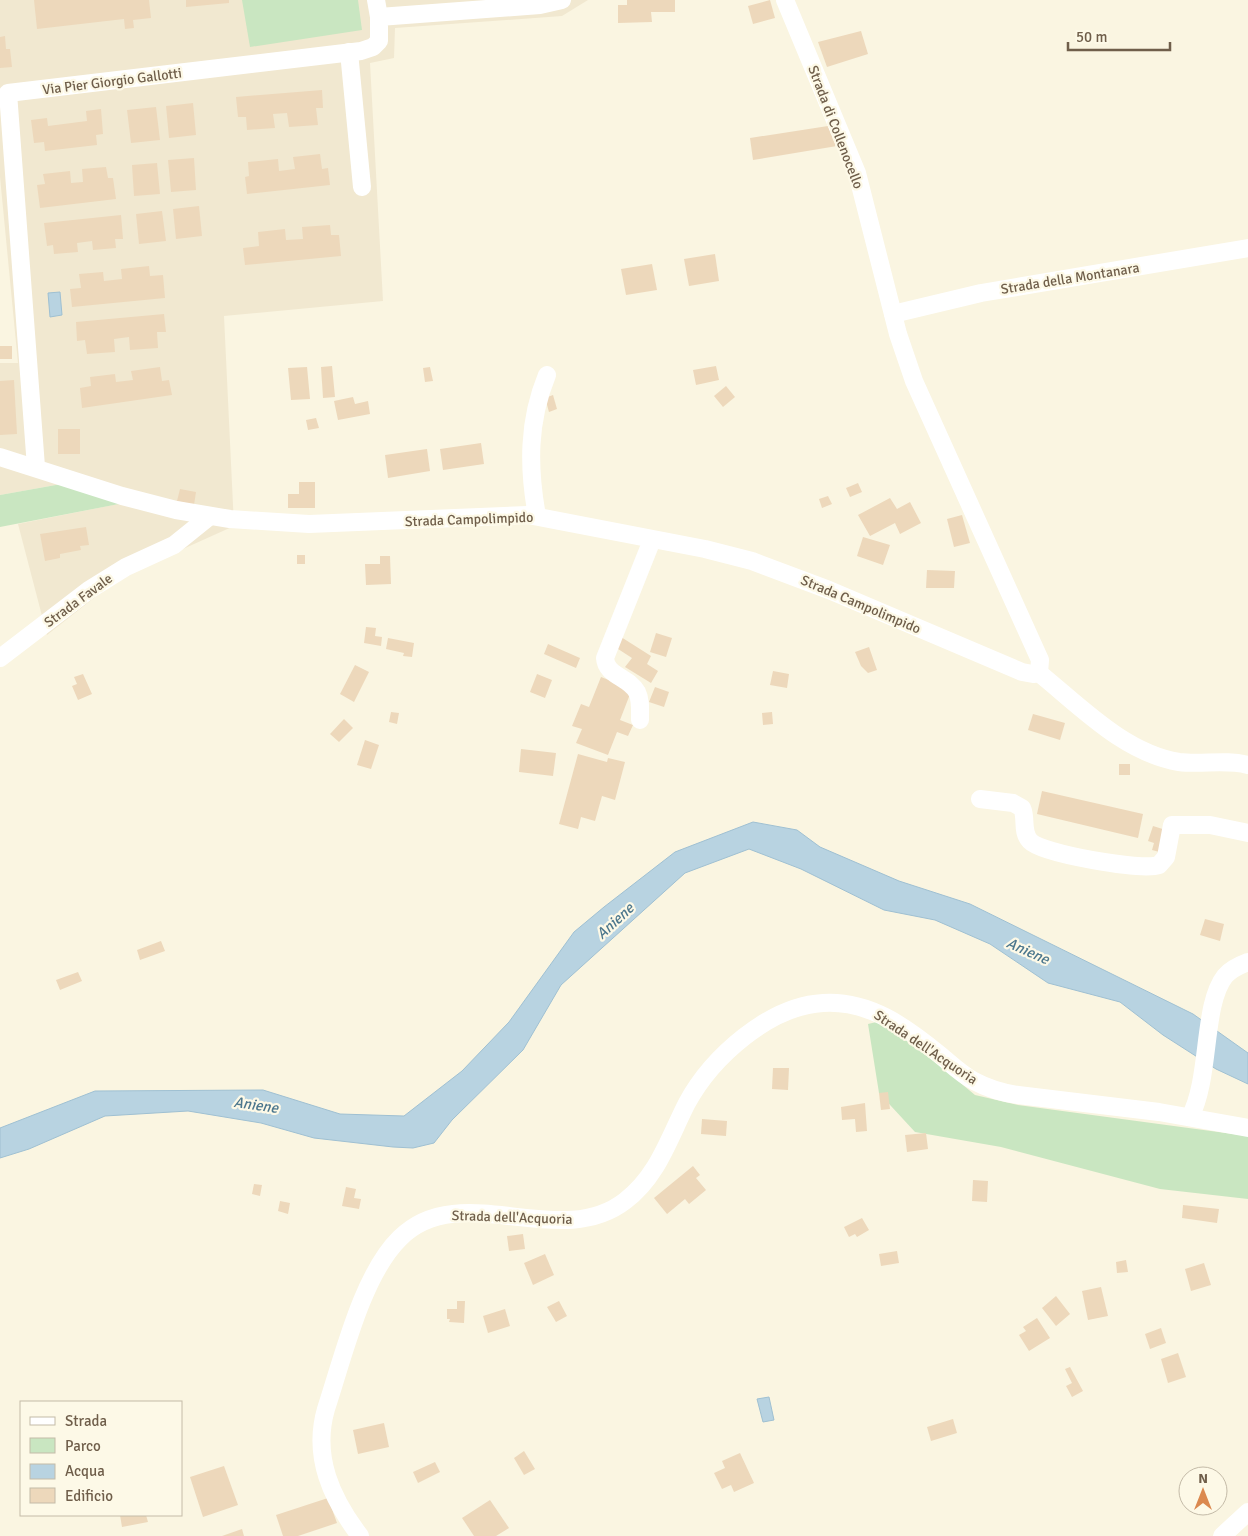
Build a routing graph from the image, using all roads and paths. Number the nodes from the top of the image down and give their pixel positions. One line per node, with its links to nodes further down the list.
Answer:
1 (376, 0): 4 (street)
2 (562, 0): 4 (street)
3 (785, 0): 9 (street, Strada di Collenocello)
4 (379, 17): 5 (street, Via Pier Giorgio Gallotti)
5 (349, 52): 6 (street, Via Pier Giorgio Gallotti); 7 (street)
6 (4, 94): 12 (street, Via Pier Giorgio Gallotti)
7 (362, 187)
8 (1248, 248): 9 (street, Strada della Montanara)
9 (893, 314): 17 (street, Strada di Collenocello)
10 (547, 375): 14 (street)
11 (0, 457): 12 (street, Strada Campolimpido)
12 (36, 467): 13 (street, Strada Campolimpido)
13 (210, 516): 14 (street, Strada Campolimpido); 16 (street, Strada Favale)
14 (537, 516): 15 (street, Strada Campolimpido)
15 (652, 540): 17 (street, Strada Campolimpido); 18 (street)
16 (0, 658)
17 (1039, 673): 19 (street)
18 (640, 720)
19 (1248, 765)
20 (980, 799): 21 (street)
21 (1248, 833)
22 (1248, 962): 23 (street)
23 (1190, 1117): 24 (street, Strada dell'Acquoria); 26 (street, Strada dell'Acquoria)
24 (1248, 1128)
25 (1248, 1512): 27 (street)
26 (360, 1536)
27 (1222, 1536)

